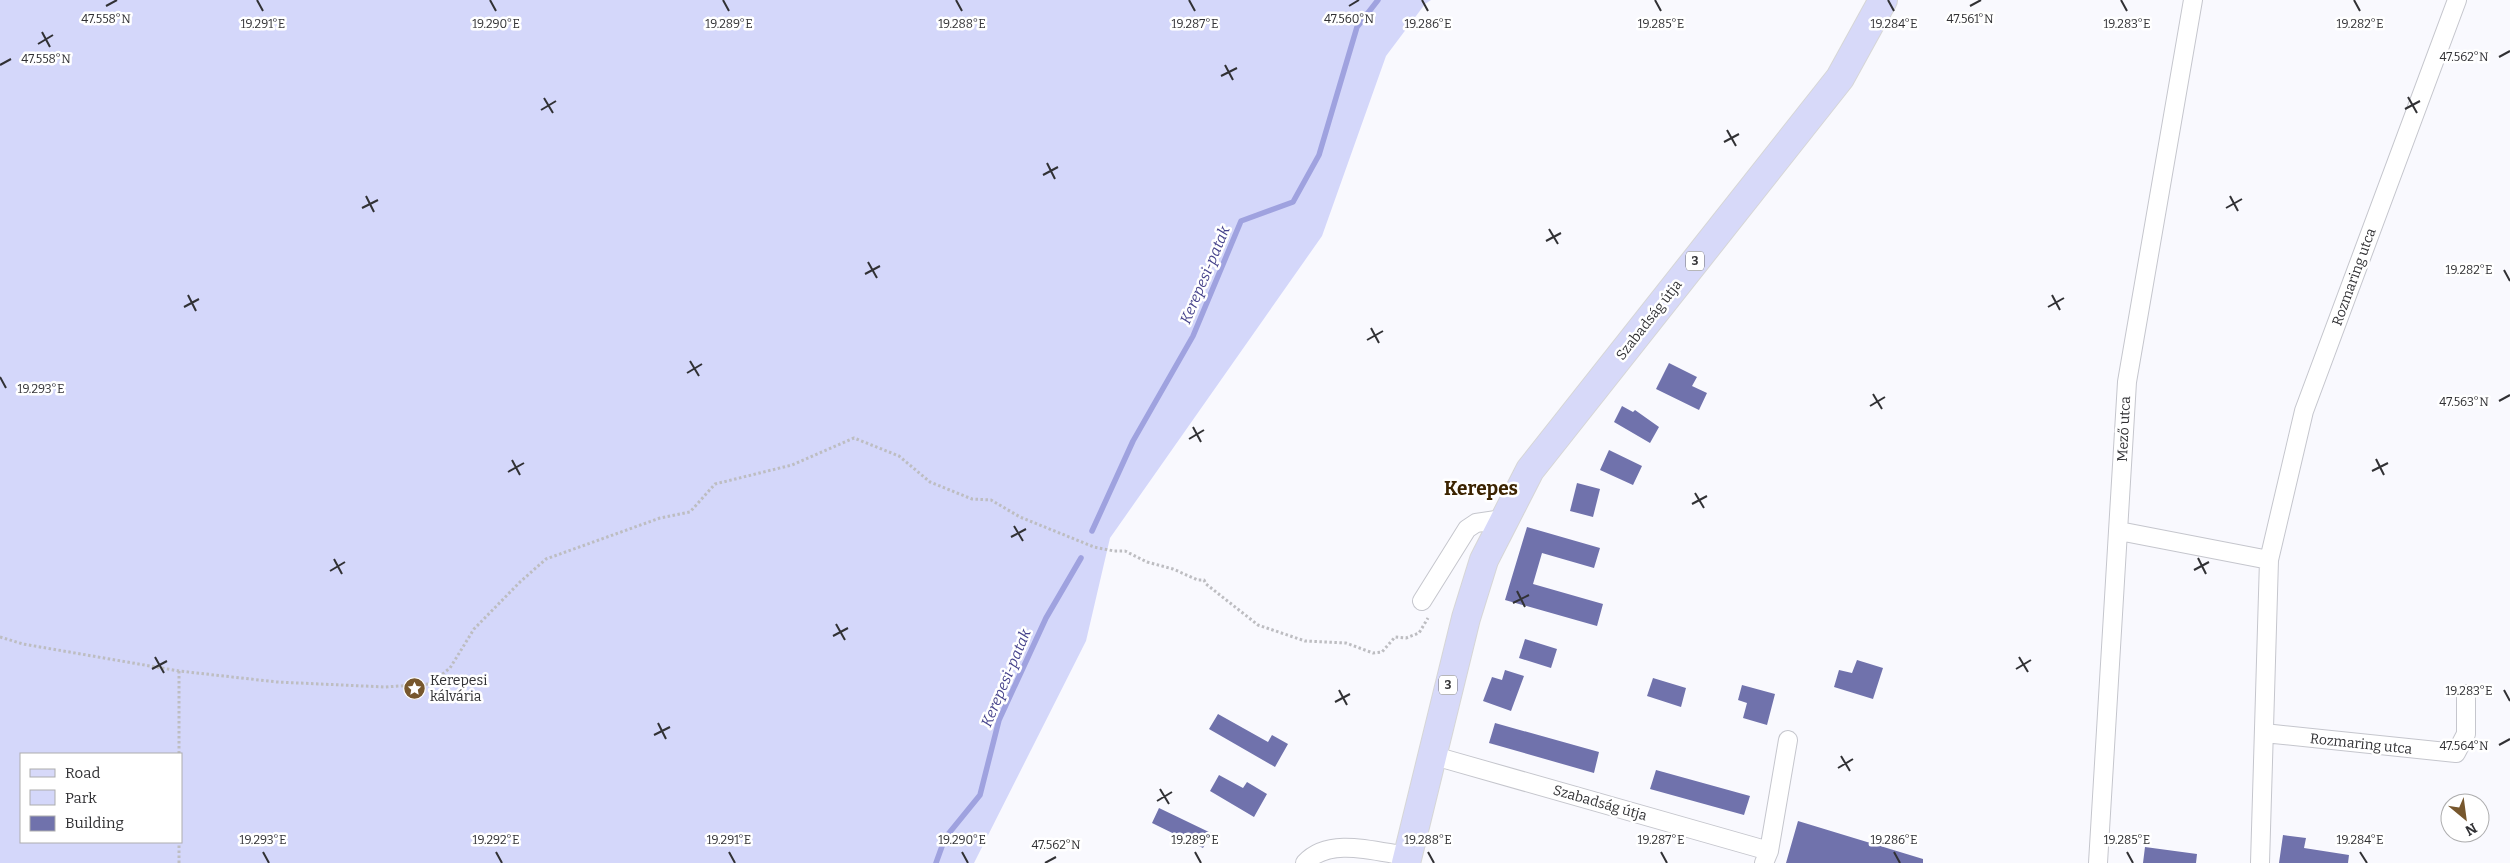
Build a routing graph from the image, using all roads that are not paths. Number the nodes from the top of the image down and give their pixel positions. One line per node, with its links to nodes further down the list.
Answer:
1 (1883, 0): 4 (main road, Szabadság útja / 3)
2 (2194, 0): 5 (street, Mező utca)
3 (2457, 0): 6 (street, Rozmaring utca)
4 (1504, 518): 7 (street); 11 (main road, Szabadság útja / 3)
5 (2119, 530): 6 (street); 15 (street, Mező utca)
6 (2269, 560): 9 (street, Rozmaring utca)
7 (1422, 601)
8 (2466, 694): 9 (street, Rozmaring utca)
9 (2264, 733): 16 (street, Rozmaring utca)
10 (1788, 740): 12 (street, Szabadság útja)
11 (1431, 755): 12 (street, Szabadság útja); 13 (main road, Szabadság útja / 3)
12 (1766, 857)
13 (1406, 859): 14 (street)
14 (1305, 863)
15 (2098, 863)
16 (2260, 863)

